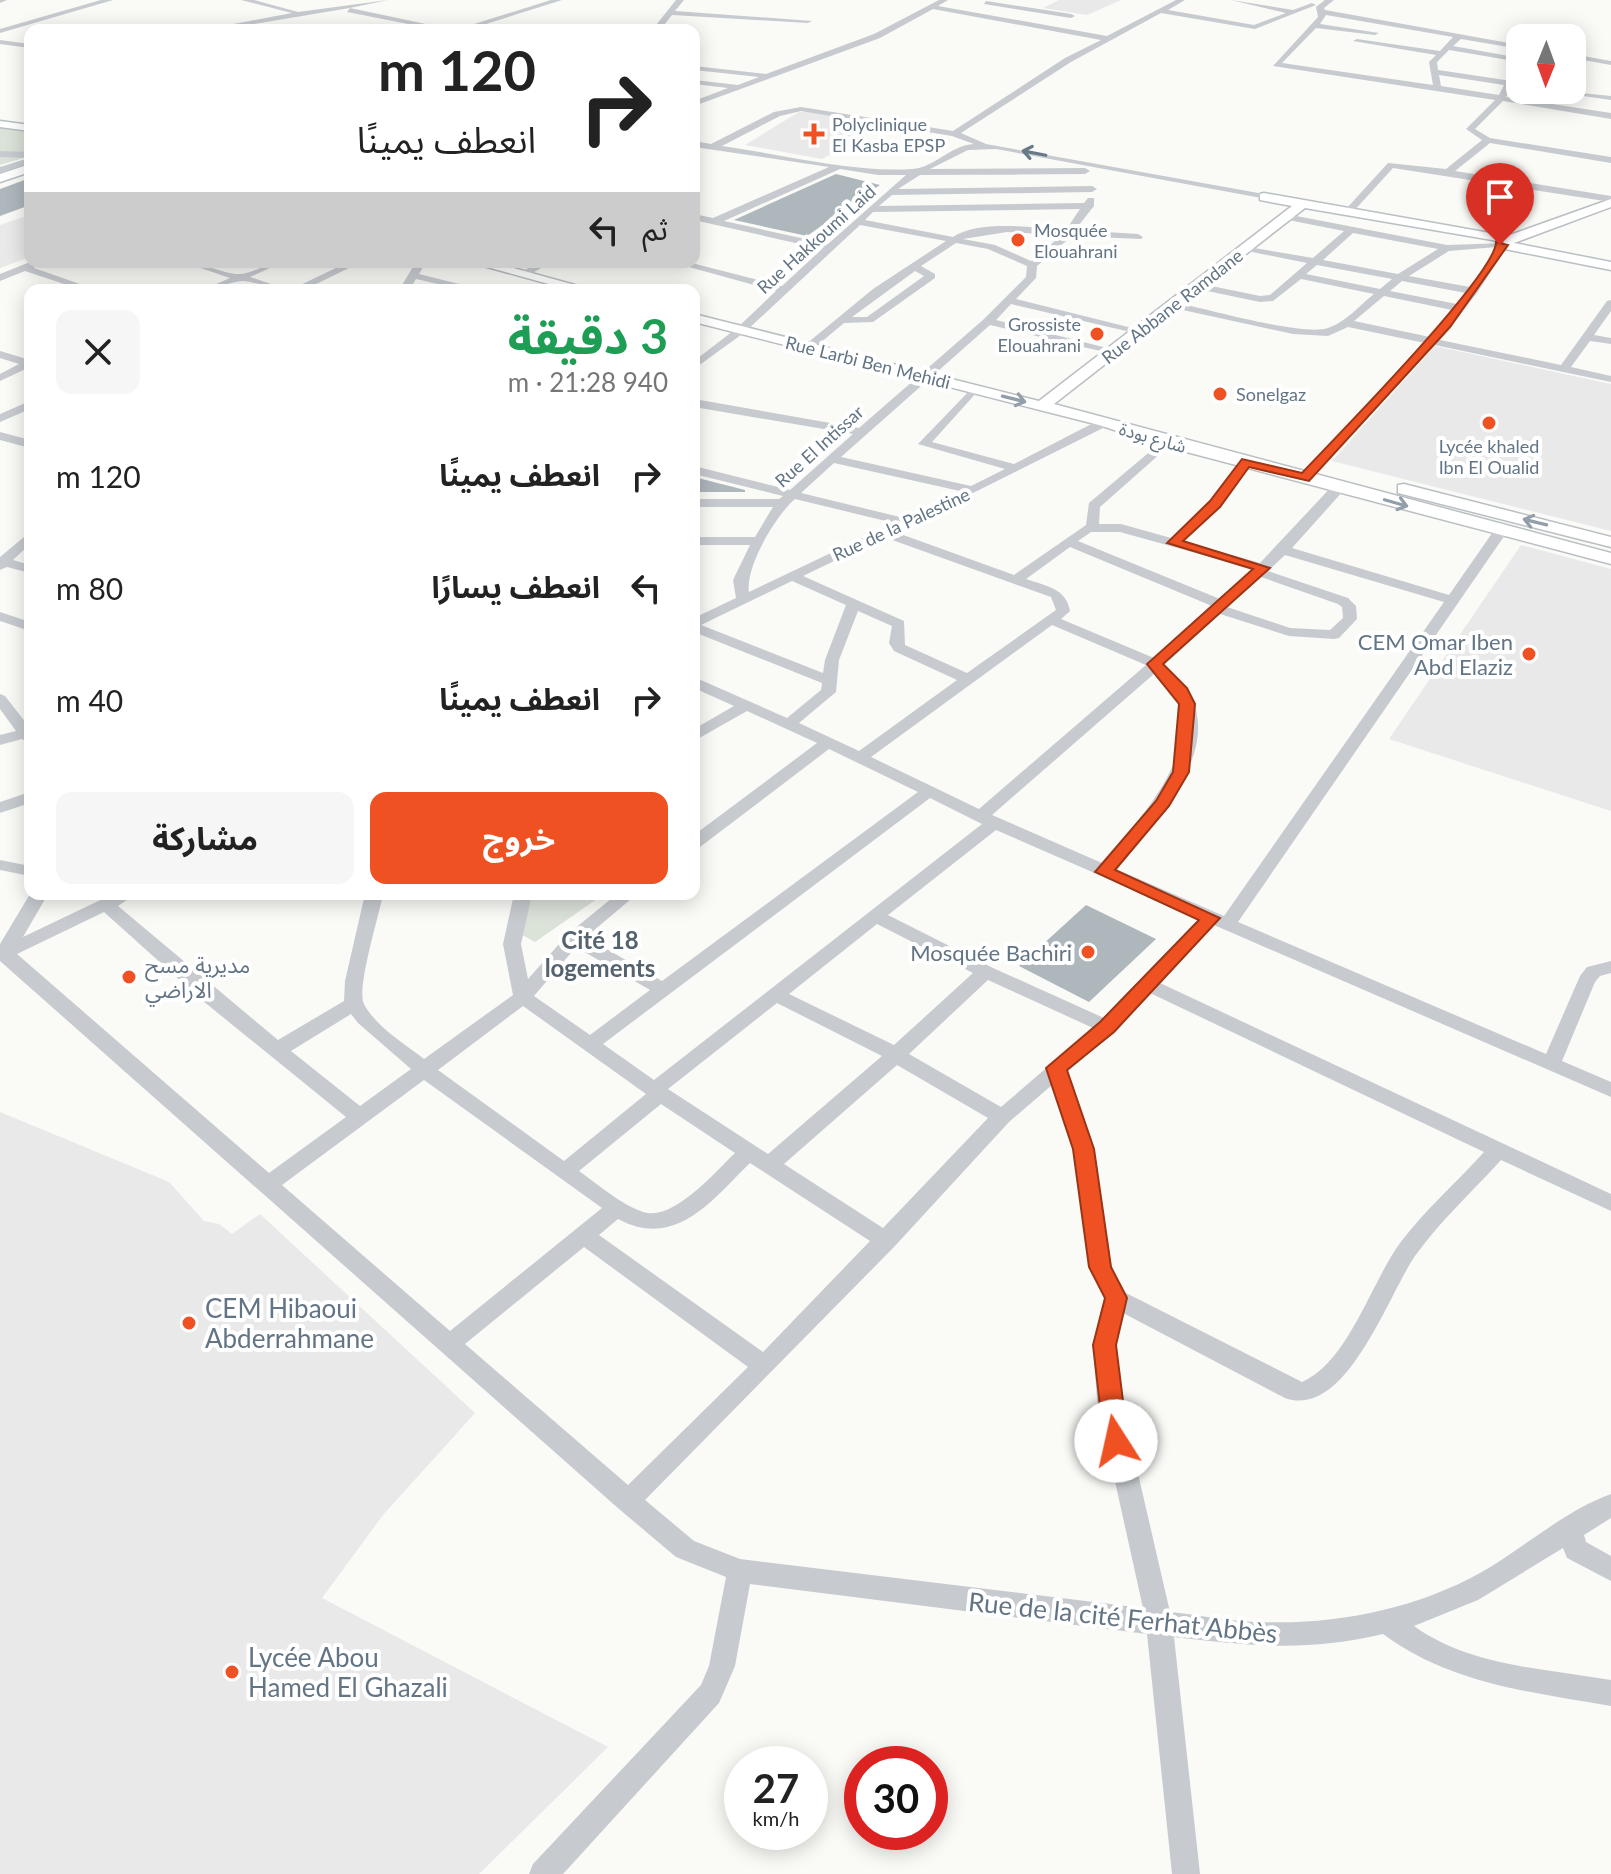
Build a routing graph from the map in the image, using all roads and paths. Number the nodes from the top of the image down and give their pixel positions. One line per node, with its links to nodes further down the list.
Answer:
1 (61, 0): 14 (street)
2 (109, 0): 14 (street)
3 (245, 0): 21 (street)
4 (384, 0): 16 (street)
5 (558, 0): 27 (street)
6 (680, 0): 20 (street)
7 (944, 0): 17 (street)
8 (1006, 0): 15 (street)
9 (1235, 0): 19 (street)
10 (1284, 0): 13 (street)
11 (1179, 1): 18 (street); 24 (street)
12 (986, 3): 15 (street)
13 (1323, 4): 19 (street); 29 (street); 32 (street)
14 (89, 5): 30 (street)
15 (996, 5): 22 (street)
16 (339, 7): 21 (street); 26 (street)
17 (933, 7): 33 (street); 44 (street)
18 (1161, 11): 24 (street); 33 (street)
19 (1294, 12): 24 (street)
20 (672, 13): 23 (street); 28 (street)
21 (301, 14): 25 (street)
22 (1071, 16)
23 (808, 21)
24 (1271, 21)
25 (242, 24)
26 (421, 24)
27 (480, 24)
28 (662, 24)
29 (1313, 25): 31 (street); 37 (street)
30 (0, 31)
31 (1306, 34): 37 (street); 49 (street)
32 (1459, 36): 35 (street); 37 (street)
33 (1110, 39): 62 (street)
34 (0, 42): 36 (street)
35 (1506, 44)
36 (24, 45)
37 (1445, 48): 38 (street); 41 (street)
38 (1506, 58)
39 (1586, 59): 40 (street)
40 (1611, 63)
41 (1434, 67): 43 (street); 49 (street); 52 (street)
42 (700, 69): 44 (street)
43 (1506, 74)
44 (768, 76): 47 (street)
45 (700, 83): 47 (street)
46 (1589, 83): 48 (street)
47 (738, 87): 54 (street)
48 (1611, 87)
49 (1437, 88): 52 (street)
50 (1586, 95): 51 (street)
51 (1610, 98): 56 (street)
52 (1501, 99): 53 (street); 63 (street)
53 (1506, 100)
54 (700, 102)
55 (1540, 104): 56 (street)
56 (1595, 113): 57 (street)
57 (1611, 116)
58 (0, 118): 59 (street)
59 (24, 121)
60 (0, 124): 61 (street)
61 (24, 127)
62 (954, 134): 65 (street); 66 (street)
63 (1488, 140): 70 (street); 76 (street)
64 (700, 145): 66 (street)
65 (985, 145): 72 (street, one-way to 65); 75 (street)
66 (712, 147): 71 (street)
67 (0, 154): 68 (street)
68 (24, 156)
69 (24, 160): 73 (street)
70 (1611, 160)
71 (837, 167): 75 (street); 89 (street)
72 (1085, 167): 75 (street); 78 (street); 80 (street)
73 (0, 170)
74 (24, 170): 77 (street)
75 (912, 172): 79 (street, Rue Hakkoumi Laid)
76 (1448, 172): 81 (street); 86 (street)
77 (0, 178)
78 (1092, 189): 79 (street); 83 (street)
79 (891, 192): 84 (street, Rue Hakkoumi Laid)
80 (1264, 197): 82 (street); 86 (street)
81 (1611, 201): 92 (street)
82 (1301, 205): 87 (street, Rue Abbane Ramdane); 91 (street)
83 (1089, 206): 84 (street); 94 (street, Rue El Intissar)
84 (873, 209): 90 (street, Rue Hakkoumi Laid)
85 (1611, 210): 92 (street)
86 (1349, 211): 91 (street)
87 (1286, 217): 93 (street); 99 (street, Rue Abbane Ramdane)
88 (700, 219): 89 (street)
89 (713, 222): 98 (street)
90 (860, 222): 96 (street); 98 (street, Rue Hakkoumi Laid)
91 (1400, 222): 97 (street)
92 (1539, 229): 97 (street)
93 (1351, 230): 100 (street); 101 (street)
94 (1069, 233): 95 (street); 96 (street); 103 (street, Rue El Intissar)
95 (1138, 237)
96 (957, 240): 103 (street); 112 (street)
97 (1505, 243): 100 (street); 102 (street); 128 (street)
98 (828, 247): 127 (street, Rue Hakkoumi Laid)
99 (1246, 248): 101 (street); 126 (street, Rue Abbane Ramdane)
100 (1447, 248): 117 (street)
101 (1319, 262): 115 (street); 117 (street)
102 (1611, 263)
103 (1032, 265): 130 (street, Rue El Intissar)
104 (25, 268): 118 (street); 119 (street)
105 (208, 268): 116 (street)
106 (262, 268): 116 (street)
107 (344, 268): 122 (street)
108 (417, 268): 114 (street)
109 (500, 268): 113 (street)
110 (535, 268): 113 (street)
111 (699, 268): 127 (street)
112 (917, 268): 132 (street); 135 (street)
113 (523, 274): 125 (street)
114 (412, 275): 123 (street); 124 (street)
115 (1300, 276): 126 (street); 129 (street)
116 (239, 277): 120 (street); 121 (street)
117 (1400, 277): 128 (street); 129 (street)
118 (0, 278)
119 (74, 284)
120 (222, 284)
121 (263, 284)
122 (308, 284)
123 (407, 284)
124 (452, 284)
125 (562, 284)
126 (1197, 286): 133 (street, Rue Abbane Ramdane)
127 (783, 290): 141 (street, Rue Hakkoumi Laid)
128 (1473, 291): 134 (street)
129 (1381, 292): 134 (street); 140 (street)
130 (1010, 301): 139 (street, Rue El Intissar); 142 (street)
131 (1611, 303): 138 (street)
132 (860, 305): 135 (street); 137 (street)
133 (1173, 305): 140 (street); 142 (street, Rue Abbane Ramdane)
134 (1460, 308): 144 (street)
135 (885, 310): 137 (street)
136 (700, 320): 141 (street, Rue Larbi Ben Mehidi)
137 (842, 320): 146 (street)
138 (1606, 320): 143 (street)
139 (988, 321): 147 (street); 153 (street, Rue El Intissar)
140 (1346, 323): 144 (street)
141 (741, 330): 146 (street, Rue Larbi Ben Mehidi); 149 (street, Rue Hakkoumi Laid)
142 (1139, 331): 147 (street, Rue Abbane Ramdane)
143 (1588, 337): 145 (street); 152 (street)
144 (1433, 341): 152 (street); 170 (street)
145 (1611, 341)
146 (809, 347): 153 (street, Rue Larbi Ben Mehidi)
147 (1113, 351): 158 (street, Rue Abbane Ramdane)
148 (0, 354): 150 (street)
149 (700, 361)
150 (24, 362)
151 (24, 367): 154 (street)
152 (1564, 369): 155 (street)
153 (925, 376): 156 (street, Rue Larbi Ben Mehidi); 162 (street, Rue El Intissar)
154 (0, 378)
155 (1611, 379)
156 (974, 389): 158 (street, Rue Larbi Ben Mehidi, one-way to 158); 168 (street)
157 (700, 404): 162 (street)
158 (1042, 406): 161 (street, Rue Larbi Ben Mehidi)
159 (24, 408): 160 (street)
160 (0, 418)
161 (1105, 422): 165 (street, شارع بودة); 168 (street, Rue de la Palestine); 170 (street, شارع بودة)
162 (860, 432): 166 (street, Rue El Intissar)
163 (0, 436): 164 (street)
164 (24, 442)
165 (1166, 442): 167 (street, شارع بودة); 177 (street)
166 (831, 459): 172 (street); 173 (street, Rue El Intissar)
167 (1246, 462): 170 (street, شارع بودة); 185 (street)
168 (1016, 468): 172 (street, Rue de la Palestine)
169 (700, 471): 173 (street)
170 (1309, 472): 171 (street, شارع بودة); 184 (street, شارع بودة, one-way to 170)
171 (1339, 487): 178 (street, شارع بودة, one-way to 178); 186 (street)
172 (973, 490): 176 (street, Rue de la Palestine)
173 (795, 492): 175 (street, Rue El Intissar); 176 (street)
174 (700, 503): 175 (street)
175 (782, 503): 181 (street, Rue El Intissar)
176 (906, 522): 179 (street, Rue de la Palestine)
177 (1092, 527): 183 (street); 185 (street)
178 (1500, 532): 187 (street, شارع بودة); 194 (street)
179 (884, 533): 191 (street, Rue de la Palestine); 192 (street)
180 (700, 541): 181 (street)
181 (756, 541): 193 (street, Rue El Intissar)
182 (24, 542): 188 (street)
183 (1068, 542): 192 (street); 196 (street)
184 (1611, 542)
185 (1174, 543): 190 (street)
186 (1283, 550): 190 (street); 194 (street)
187 (1611, 559)
188 (1, 563): 189 (street)
189 (24, 568)
190 (1260, 570): 196 (street); 196 (street)
191 (792, 576): 193 (street, Rue de la Palestine); 195 (street)
192 (1017, 579): 198 (street)
193 (743, 599): 199 (street, Rue de la Palestine)
194 (1452, 600): 230 (street)
195 (853, 605): 203 (street); 204 (street)
196 (1220, 607): 202 (street)
197 (0, 616): 200 (street)
198 (1052, 620): 202 (street); 203 (street)
199 (700, 622)
200 (24, 625)
201 (700, 627): 204 (street)
202 (1155, 664): 218 (street); 222 (street)
203 (969, 680): 214 (street)
204 (829, 681): 208 (street)
205 (700, 685): 207 (street)
206 (0, 699): 209 (street)
207 (745, 706): 208 (street); 210 (street)
208 (788, 725): 213 (street)
209 (24, 731)
210 (700, 732)
211 (24, 737): 212 (street)
212 (0, 740)
213 (828, 742): 214 (street); 219 (street)
214 (859, 758): 215 (street)
215 (927, 793): 218 (street); 236 (street)
216 (24, 799): 217 (street)
217 (0, 808)
218 (987, 820): 222 (street); 229 (street)
219 (700, 838)
220 (0, 865): 221 (street)
221 (24, 870)
222 (1104, 872): 230 (street)
223 (35, 900): 232 (street)
224 (114, 900): 228 (street)
225 (373, 900): 239 (street)
226 (522, 900): 238 (street)
227 (621, 900): 231 (street)
228 (105, 904): 232 (street); 242 (street)
229 (876, 916): 234 (street); 237 (street)
230 (1219, 921): 235 (street); 244 (street)
231 (574, 938): 236 (street); 238 (street)
232 (2, 954): 255 (street, Rue de la cité Ferhat Abbès)
233 (1611, 967): 244 (street)
234 (986, 972): 240 (street); 243 (street)
235 (1148, 985): 240 (street); 252 (street)
236 (663, 990): 241 (street)
237 (776, 995): 243 (street); 248 (street)
238 (523, 997): 241 (street); 245 (street)
239 (353, 1004): 242 (street); 245 (street)
240 (1107, 1027): 246 (street)
241 (589, 1045): 248 (street)
242 (277, 1050): 249 (street)
243 (896, 1055): 250 (street); 253 (street)
244 (1551, 1064): 247 (street)
245 (423, 1068): 249 (street); 254 (street)
246 (1056, 1068): 250 (street); 260 (street)
247 (1611, 1090)
248 (657, 1092): 251 (street); 254 (street)
249 (359, 1116): 255 (street)
250 (1002, 1117): 259 (street)
251 (749, 1152): 253 (street); 257 (street)
252 (1496, 1152): 256 (street); 260 (street)
253 (769, 1165): 259 (street)
254 (565, 1171): 257 (street)
255 (266, 1186): 261 (street, Rue de la cité Ferhat Abbès)
256 (1611, 1203)
257 (617, 1208): 258 (street)
258 (584, 1235): 261 (street); 262 (street)
259 (886, 1241): 262 (street)
260 (1116, 1298): 268 (street)
261 (448, 1345): 263 (street, Rue de la cité Ferhat Abbès)
262 (764, 1366): 263 (street)
263 (628, 1501): 267 (street, Rue de la cité Ferhat Abbès)
264 (1611, 1505): 265 (street, Rue de la cité Ferhat Abbès)
265 (1574, 1525): 266 (street); 269 (street, Rue de la cité Ferhat Abbès)
266 (1611, 1569)
267 (740, 1571): 268 (street, Rue de la cité Ferhat Abbès); 271 (street)
268 (1159, 1621): 269 (street, Rue de la cité Ferhat Abbès); 272 (street)
269 (1386, 1621): 270 (street)
270 (1611, 1693)
271 (543, 1874)
272 (1186, 1874)

